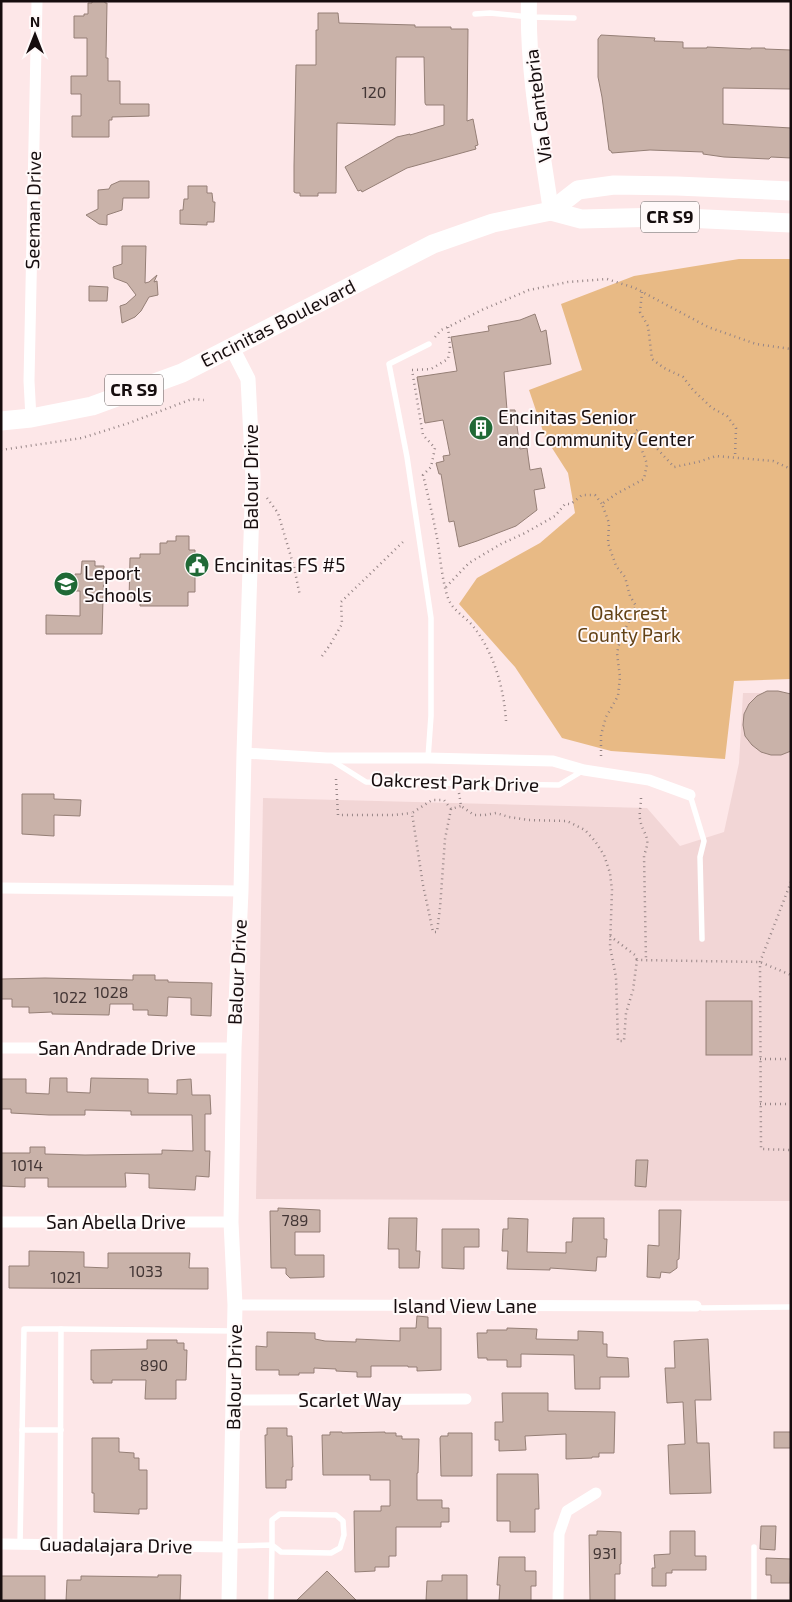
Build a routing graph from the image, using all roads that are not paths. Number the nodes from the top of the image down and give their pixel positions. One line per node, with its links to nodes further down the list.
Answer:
1 (37, 1): 10 (street, Seeman Drive)
2 (529, 9): 3 (lane); 4 (lane); 6 (main road, Via Cantebria)
3 (475, 14)
4 (574, 18)
5 (791, 191): 6 (main road, Encinitas Boulevard / CR S9)
6 (551, 211): 7 (main road, Encinitas Boulevard / CR S9); 9 (main road, Encinitas Boulevard / CR S9)
7 (791, 223)
8 (429, 344): 14 (lane)
9 (232, 348): 10 (main road, Encinitas Boulevard / CR S9); 12 (street, Balour Drive)
10 (31, 418): 11 (main road, Encinitas Boulevard / CR S9)
11 (1, 421)
12 (244, 753): 13 (street, Oakcrest Park Drive); 18 (street, Balour Drive)
13 (327, 758): 14 (street, Oakcrest Park Drive); 15 (lane, Oakcrest Park Drive)
14 (428, 758): 15 (street, Oakcrest Park Drive)
15 (584, 770): 16 (street, Oakcrest Park Drive)
16 (690, 795): 19 (lane)
17 (1, 888): 18 (street)
18 (241, 891): 21 (street, Balour Drive)
19 (702, 939)
20 (1, 1048): 21 (street, San Andrade Drive)
21 (234, 1048): 23 (street, Balour Drive)
22 (1, 1222): 23 (street, San Abella Drive)
23 (231, 1222): 24 (street, Balour Drive)
24 (235, 1305): 25 (street, Island View Lane); 28 (street, Balour Drive)
25 (696, 1306): 26 (lane)
26 (791, 1307)
27 (62, 1329): 28 (lane); 31 (lane); 32 (lane)
28 (234, 1331): 29 (street, Balour Drive)
29 (233, 1400): 30 (street, Scarlet Way); 38 (street, Balour Drive)
30 (466, 1400)
31 (22, 1430): 32 (lane); 35 (lane)
32 (61, 1430): 36 (lane)
33 (596, 1493): 42 (street)
34 (1, 1544): 35 (street, Guadalajara Drive)
35 (20, 1544): 36 (street, Guadalajara Drive)
36 (60, 1545): 38 (street, Guadalajara Drive)
37 (272, 1545): 37 (lane); 38 (lane); 41 (lane)
38 (230, 1546): 40 (street, Balour Drive)
39 (754, 1546): 43 (lane)
40 (228, 1601)
41 (271, 1601)
42 (558, 1601)
43 (754, 1601)

